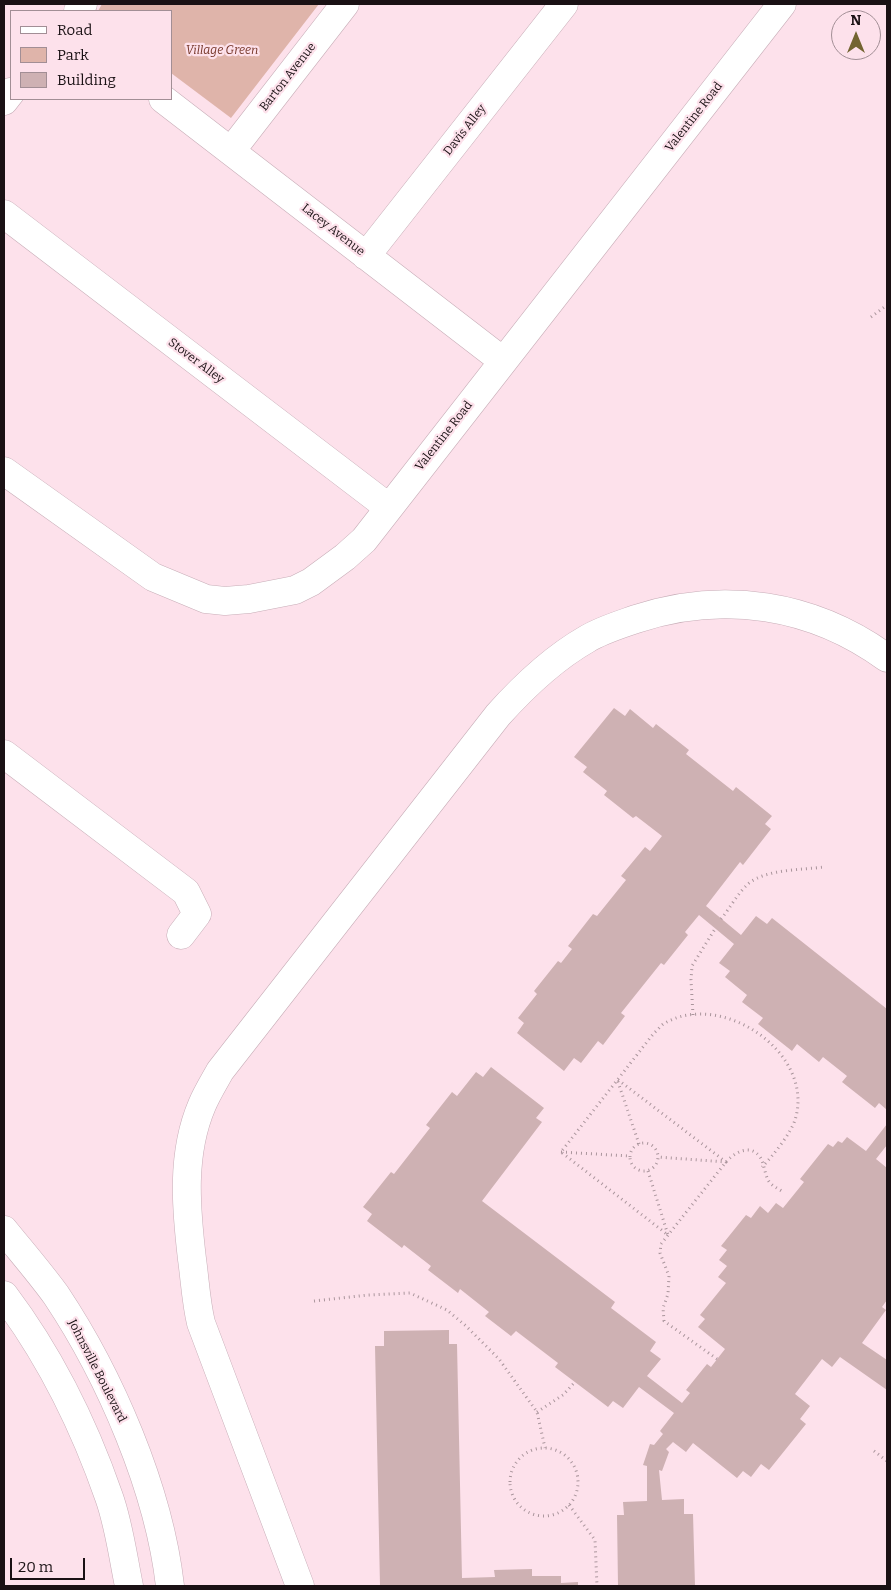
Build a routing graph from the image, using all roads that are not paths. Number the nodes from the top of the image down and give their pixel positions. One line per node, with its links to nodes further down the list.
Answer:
1 (345, 4): 5 (street, Barton Avenue)
2 (564, 4): 7 (street, Davis Alley)
3 (768, 8): 8 (street, Valentine Road)
4 (164, 100): 5 (street, Lacey Avenue)
5 (232, 151): 7 (street, Lacey Avenue)
6 (4, 214): 10 (street, Stover Alley)
7 (366, 256): 8 (street, Lacey Avenue)
8 (503, 361): 10 (street, Valentine Road)
9 (5, 475): 10 (street, Valentine Road)
10 (388, 508)
11 (887, 658): 18 (street)
12 (4, 754): 13 (street)
13 (181, 935)
14 (4, 1230): 17 (street, Johnsville Boulevard)
15 (4, 1295): 16 (street)
16 (129, 1586)
17 (170, 1586)
18 (300, 1586)

